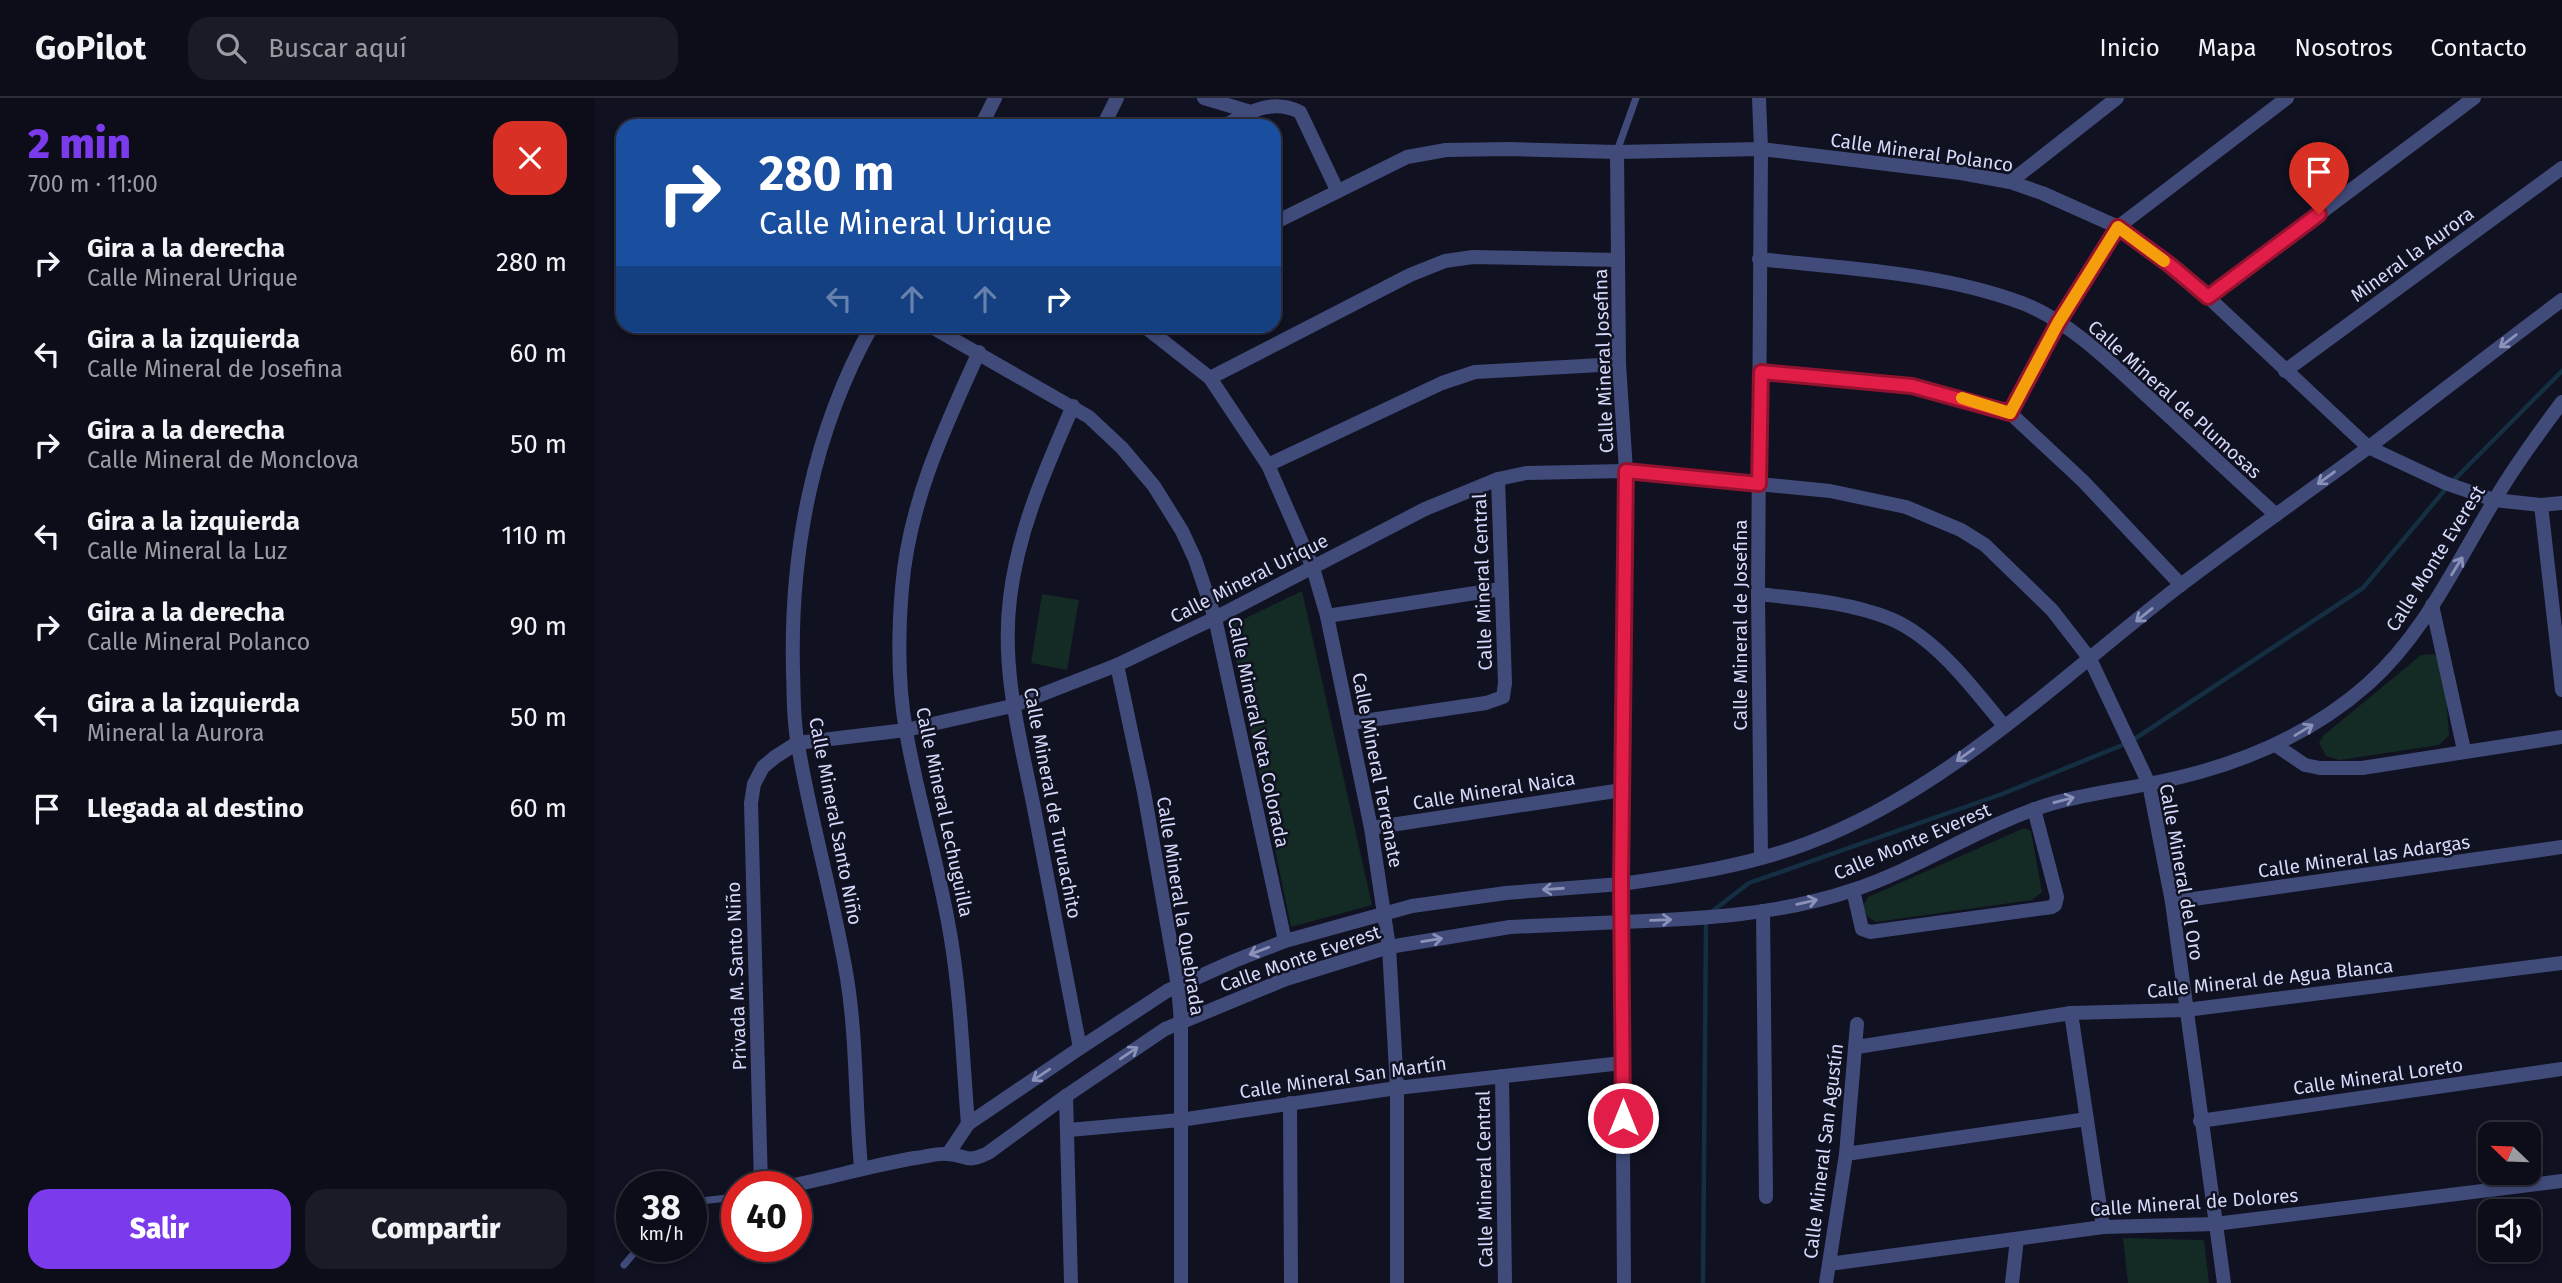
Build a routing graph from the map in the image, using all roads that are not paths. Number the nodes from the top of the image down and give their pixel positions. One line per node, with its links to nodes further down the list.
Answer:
1 (995, 98): 10 (street)
2 (1117, 98): 11 (street)
3 (1204, 98): 9 (street)
4 (1636, 98): 14 (lane)
5 (1759, 98): 13 (street, Calle Mineral de Josefina)
6 (2117, 98): 16 (street)
7 (2287, 98): 19 (street)
8 (2474, 98): 22 (street)
9 (1251, 112): 12 (street); 17 (street)
10 (984, 119)
11 (1106, 119)
12 (1238, 119)
13 (1761, 149): 14 (street, Calle Mineral Polanco); 16 (street, Calle Mineral Polanco); 20 (street, Calle Mineral de Josefina)
14 (1617, 152): 17 (street, Calle Mineral Polanco); 21 (street, Calle Mineral Josefina)
15 (2562, 168): 30 (street, Mineral la Aurora)
16 (2010, 182): 19 (street, Calle Mineral Polanco)
17 (1336, 190): 18 (street, Calle Mineral Polanco)
18 (1281, 219)
19 (2118, 227): 22 (street, Calle Mineral Polanco); 24 (street)
20 (1759, 259): 24 (street, Calle Mineral de Plumosas); 31 (street, Calle Mineral de Josefina)
21 (1618, 260): 29 (street, Calle Mineral Josefina); 32 (street)
22 (2208, 297): 30 (street, Calle Mineral Polanco)
23 (2562, 300): 36 (street, Calle Monte Everest, one-way to 36)
24 (2058, 323): 35 (street); 44 (street, Calle Mineral de Plumosas)
25 (869, 333): 60 (street, Calle Mineral Santo Niño)
26 (943, 333): 28 (street, Calle Mineral Veta Colorada)
27 (1153, 333): 32 (street, Calle Mineral Terrenate)
28 (979, 352): 34 (street, Calle Mineral Veta Colorada); 58 (street, Calle Mineral Lechuguilla)
29 (1619, 363): 37 (street); 38 (street, Calle Mineral Josefina)
30 (2284, 371): 36 (street, Calle Mineral Polanco)
31 (1761, 372): 35 (street); 40 (street, Calle Mineral de Josefina)
32 (1210, 378): 37 (street, Calle Mineral Terrenate)
33 (2562, 402): 41 (street, Calle Monte Everest)
34 (1073, 406): 51 (street, Calle Mineral Veta Colorada); 55 (street, Calle Mineral de Turuachito)
35 (2010, 413): 46 (street)
36 (2368, 447): 41 (street, Calle Mineral Polanco); 44 (street, Calle Monte Everest, one-way to 44)
37 (1268, 465): 45 (street, Calle Mineral Terrenate)
38 (1626, 471): 39 (street, Calle Mineral Urique); 40 (street, Calle Mineral Urique); 65 (street, Calle Mineral Josefina)
39 (1498, 478): 45 (street, Calle Mineral Urique); 47 (street, Calle Mineral Central)
40 (1759, 484): 48 (street, Calle Mineral de Josefina); 52 (street, Calle Mineral del Oro)
41 (2494, 500): 43 (street, Calle Mineral Polanco); 49 (street, Calle Monte Everest, one-way to 41)
42 (2562, 503): 43 (street, Calle Mineral Polanco)
43 (2541, 505): 54 (street)
44 (2276, 515): 46 (street, Calle Monte Everest)
45 (1313, 568): 50 (street, Calle Mineral Terrenate); 51 (street, Calle Mineral Urique)
46 (2181, 585): 52 (street, Calle Monte Everest, one-way to 52)
47 (1501, 589): 50 (street); 56 (street, Calle Mineral Central)
48 (1758, 594): 57 (street); 69 (street, Calle Mineral de Josefina)
49 (2433, 605): 61 (street, Calle Monte Everest, one-way to 49); 62 (street)
50 (1327, 616): 56 (street, Calle Mineral Terrenate)
51 (1215, 618): 53 (street, Calle Mineral Urique); 76 (street, Calle Mineral Veta Colorada)
52 (2089, 659): 57 (street, Calle Monte Everest); 64 (street, Calle Mineral del Oro)
53 (1117, 665): 55 (street, Calle Mineral Urique); 79 (street, Calle Mineral la Quebrada)
54 (2562, 690)
55 (1012, 706): 58 (street, Calle Mineral Urique); 85 (street, Calle Mineral de Turuachito)
56 (1350, 723): 67 (street, Calle Mineral Terrenate)
57 (2004, 726): 69 (street, Calle Monte Everest, one-way to 69)
58 (906, 730): 60 (street, Calle Mineral Urique); 95 (street, Calle Mineral Lechuguilla)
59 (2562, 737): 62 (street)
60 (797, 743): 63 (street, Calle Mineral Urique); 99 (street, Calle Mineral Santo Niño)
61 (2277, 746): 62 (street); 64 (street, Calle Monte Everest)
62 (2465, 750)
63 (763, 767): 100 (street, Privada M. Santo Niño)
64 (2149, 784): 66 (street, Calle Monte Everest, one-way to 64); 72 (street, Calle Mineral del Oro)
65 (1622, 790): 67 (street, Calle Mineral Naica); 70 (street, Calle Mineral Josefina)
66 (2033, 809): 71 (street, Calle Monte Everest); 71 (street)
67 (1371, 828): 74 (street, Calle Mineral Terrenate)
68 (2562, 847): 72 (street, Calle Mineral las Adargas)
69 (1761, 858): 70 (street, Calle Monte Everest)
70 (1621, 884): 74 (street, Calle Monte Everest, one-way to 74); 75 (street, Calle Mineral Josefina)
71 (1853, 890): 73 (street, Calle Monte Everest, one-way to 71)
72 (2172, 902): 80 (street, Calle Mineral del Oro)
73 (1763, 911): 75 (street, Calle Monte Everest, one-way to 73); 103 (street)
74 (1386, 914): 76 (street, Calle Monte Everest); 77 (street, Calle Mineral Terrenate)
75 (1622, 922): 77 (street, Calle Monte Everest, one-way to 75); 86 (street, Calle Mineral Josefina)
76 (1285, 941): 79 (street, Calle Monte Everest, one-way to 79)
77 (1389, 947): 82 (street, Calle Monte Everest); 89 (street, Calle Mineral Terrenate)
78 (2562, 963): 80 (street, Calle Mineral de Agua Blanca)
79 (1178, 986): 82 (street, Calle Mineral la Quebrada); 85 (street, Calle Monte Everest)
80 (2186, 1010): 81 (street, Calle Mineral de Agua Blanca); 94 (street, Calle Mineral del Oro)
81 (2071, 1013): 84 (street, Calle Mineral de Agua Blanca); 92 (street)
82 (1181, 1022): 90 (street, Calle Monte Everest, one-way to 82); 93 (street, Calle Mineral la Quebrada)
83 (1857, 1024): 84 (street, Calle Mineral San Agustín)
84 (1857, 1047): 98 (street, Calle Mineral San Agustín)
85 (1080, 1048): 95 (street, Calle Monte Everest, one-way to 95)
86 (1622, 1063): 88 (street, Calle Mineral San Martín); 115 (street, Calle Mineral Josefina)
87 (2562, 1069): 94 (street, Calle Mineral Loreto)
88 (1502, 1076): 89 (street, Calle Mineral San Martín); 114 (street, Calle Mineral Central)
89 (1397, 1088): 91 (street, Calle Mineral San Martín); 113 (street, Calle Mineral Terrenate)
90 (1066, 1096): 96 (street); 97 (street, Calle Monte Everest)
91 (1290, 1103): 93 (street, Calle Mineral San Martín); 112 (street)
92 (2087, 1119): 98 (street); 105 (street)
93 (1180, 1120): 96 (street, Calle Mineral San Martín); 111 (street, Calle Mineral la Quebrada)
94 (2200, 1121): 104 (street, Calle Mineral del Oro)
95 (968, 1124): 97 (street, Calle Monte Everest)
96 (1069, 1130): 110 (street)
97 (948, 1154): 99 (street, Calle Monte Everest)
98 (1846, 1154): 109 (street, Calle Mineral San Agustín)
99 (861, 1167): 101 (street, Calle Monte Everest)
100 (761, 1171)
101 (812, 1181)
102 (2562, 1181): 104 (street, Calle Mineral de Dolores)
103 (1766, 1197)
104 (2215, 1224): 105 (street, Calle Mineral de Dolores); 118 (street, Calle Mineral del Oro)
105 (2103, 1227): 106 (street, Calle Mineral de Dolores)
106 (2017, 1239): 109 (street, Calle Mineral de Dolores); 117 (street)
107 (627, 1262): 108 (lane)
108 (624, 1265)
109 (1829, 1265): 116 (street, Calle Mineral San Agustín)
110 (1071, 1283)
111 (1181, 1283)
112 (1291, 1283)
113 (1397, 1283)
114 (1504, 1283)
115 (1624, 1283)
116 (1826, 1283)
117 (2012, 1283)
118 (2224, 1283)

